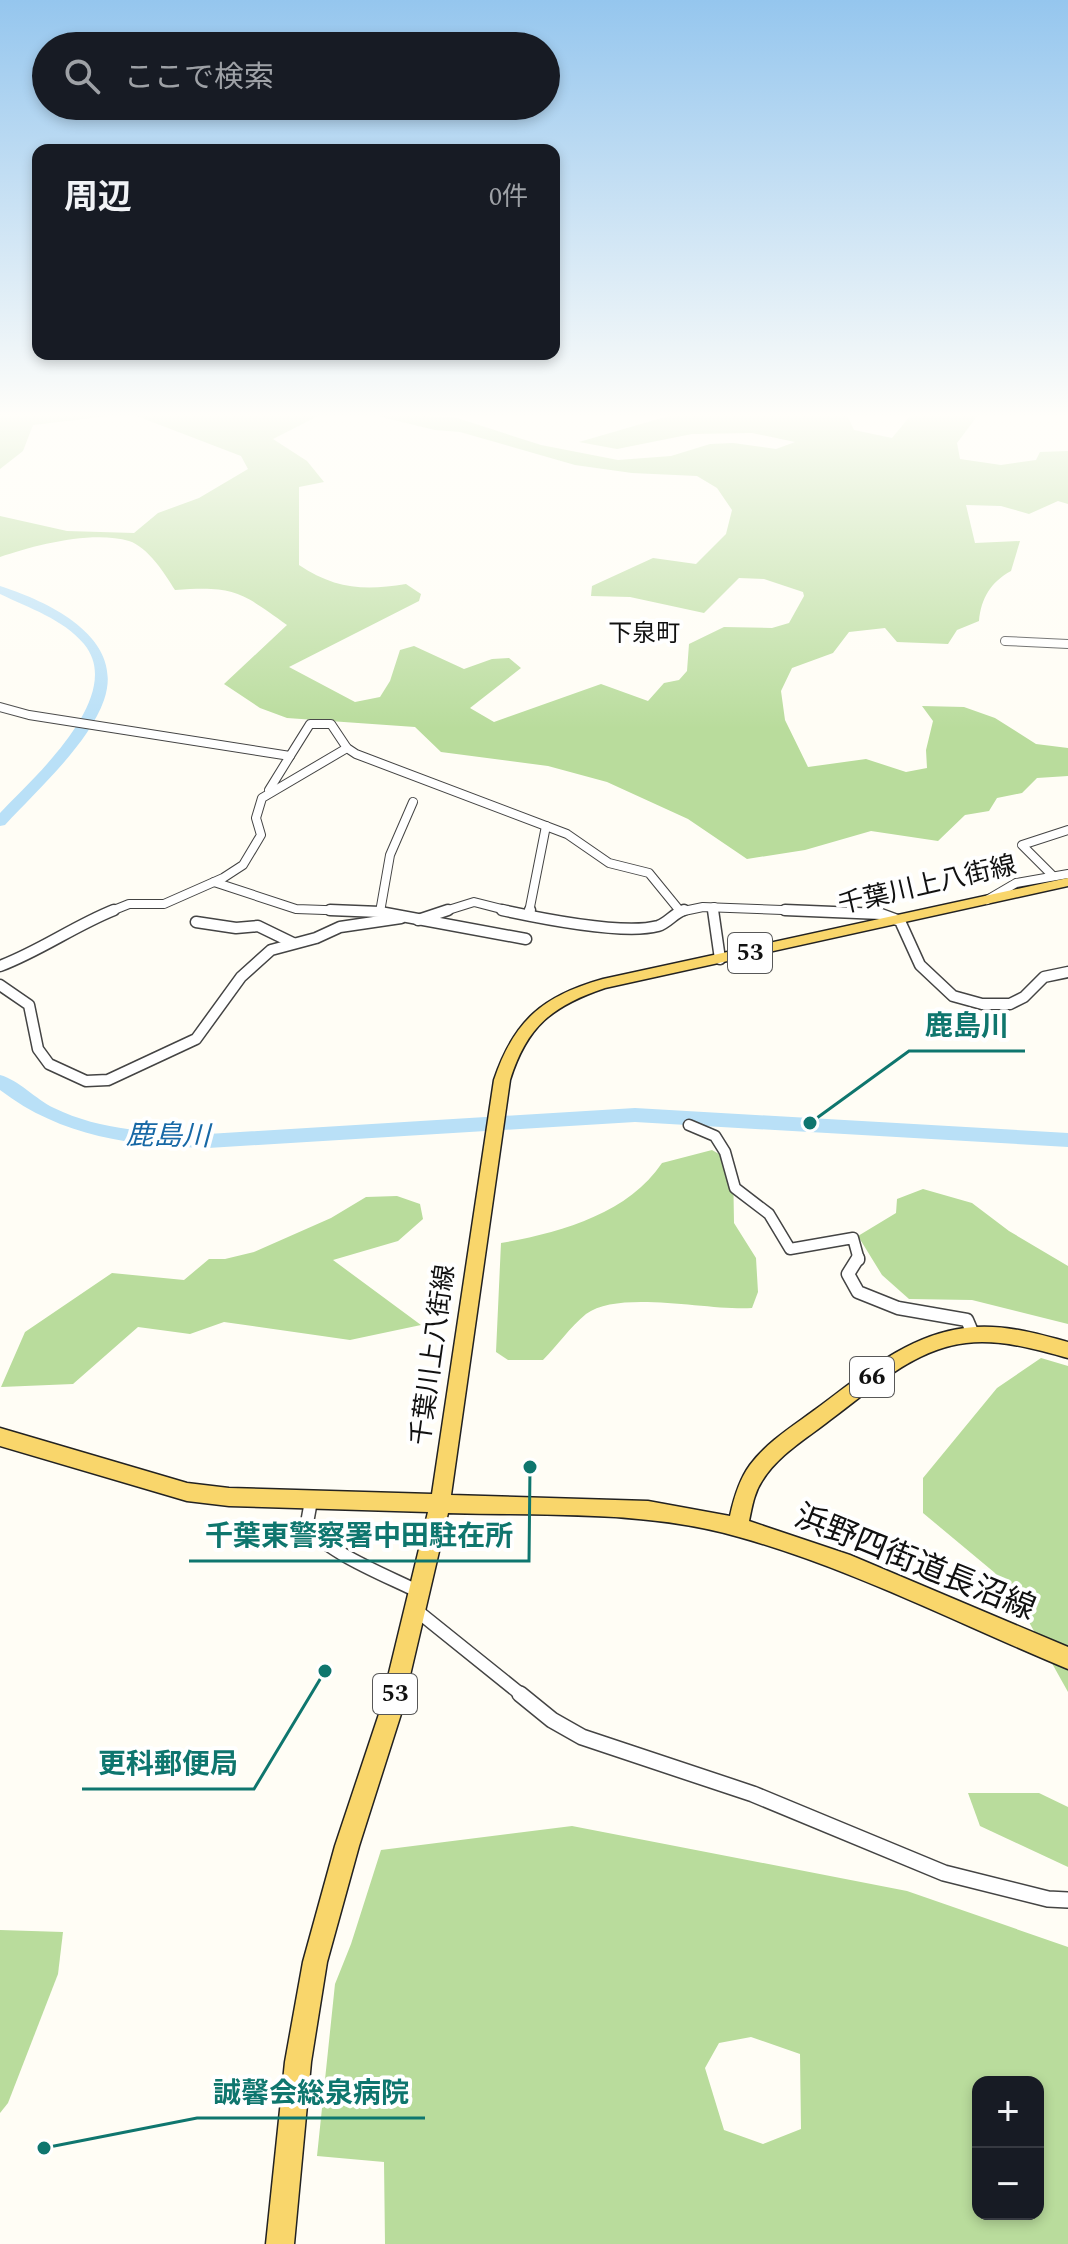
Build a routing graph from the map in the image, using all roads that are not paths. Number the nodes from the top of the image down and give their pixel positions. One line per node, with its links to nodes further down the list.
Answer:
1 (1005, 641): 2 (street)
2 (1068, 644)
3 (0, 707): 5 (street)
4 (347, 748): 5 (street); 6 (street); 8 (street)
5 (290, 756): 6 (street)
6 (268, 792): 12 (street)
7 (413, 802): 15 (street)
8 (546, 826): 14 (street); 16 (street)
9 (1068, 830): 11 (street)
10 (1068, 874): 11 (street)
11 (1061, 879): 19 (main road, 千葉川上八街線 / 53)
12 (214, 882): 15 (street); 24 (street)
13 (714, 907): 14 (street); 19 (street); 23 (street)
14 (680, 911): 16 (street)
15 (380, 912): 17 (street)
16 (529, 914): 18 (street)
17 (401, 918): 18 (street); 22 (street)
18 (418, 920): 21 (street)
19 (900, 921): 23 (main road, 千葉川上八街線 / 53); 25 (street)
20 (196, 922): 22 (street)
21 (526, 939)
22 (293, 943): 26 (street)
23 (720, 959): 32 (main road, 千葉川上八街線 / 53)
24 (0, 966)
25 (1068, 972)
26 (0, 985)
27 (689, 1125): 28 (street)
28 (973, 1334): 29 (main road, 66); 33 (main road, 66)
29 (1068, 1350)
30 (0, 1437): 31 (main road, 浜野四街道長沼線)
31 (311, 1501): 32 (main road, 浜野四街道長沼線); 34 (street)
32 (440, 1505): 33 (main road, 浜野四街道長沼線); 34 (main road, 千葉川上八街線 / 53)
33 (738, 1527): 35 (main road, 浜野四街道長沼線)
34 (418, 1601): 36 (street); 37 (main road, 千葉川上八街線 / 53)
35 (1068, 1658)
36 (1068, 1900)
37 (280, 2244)

